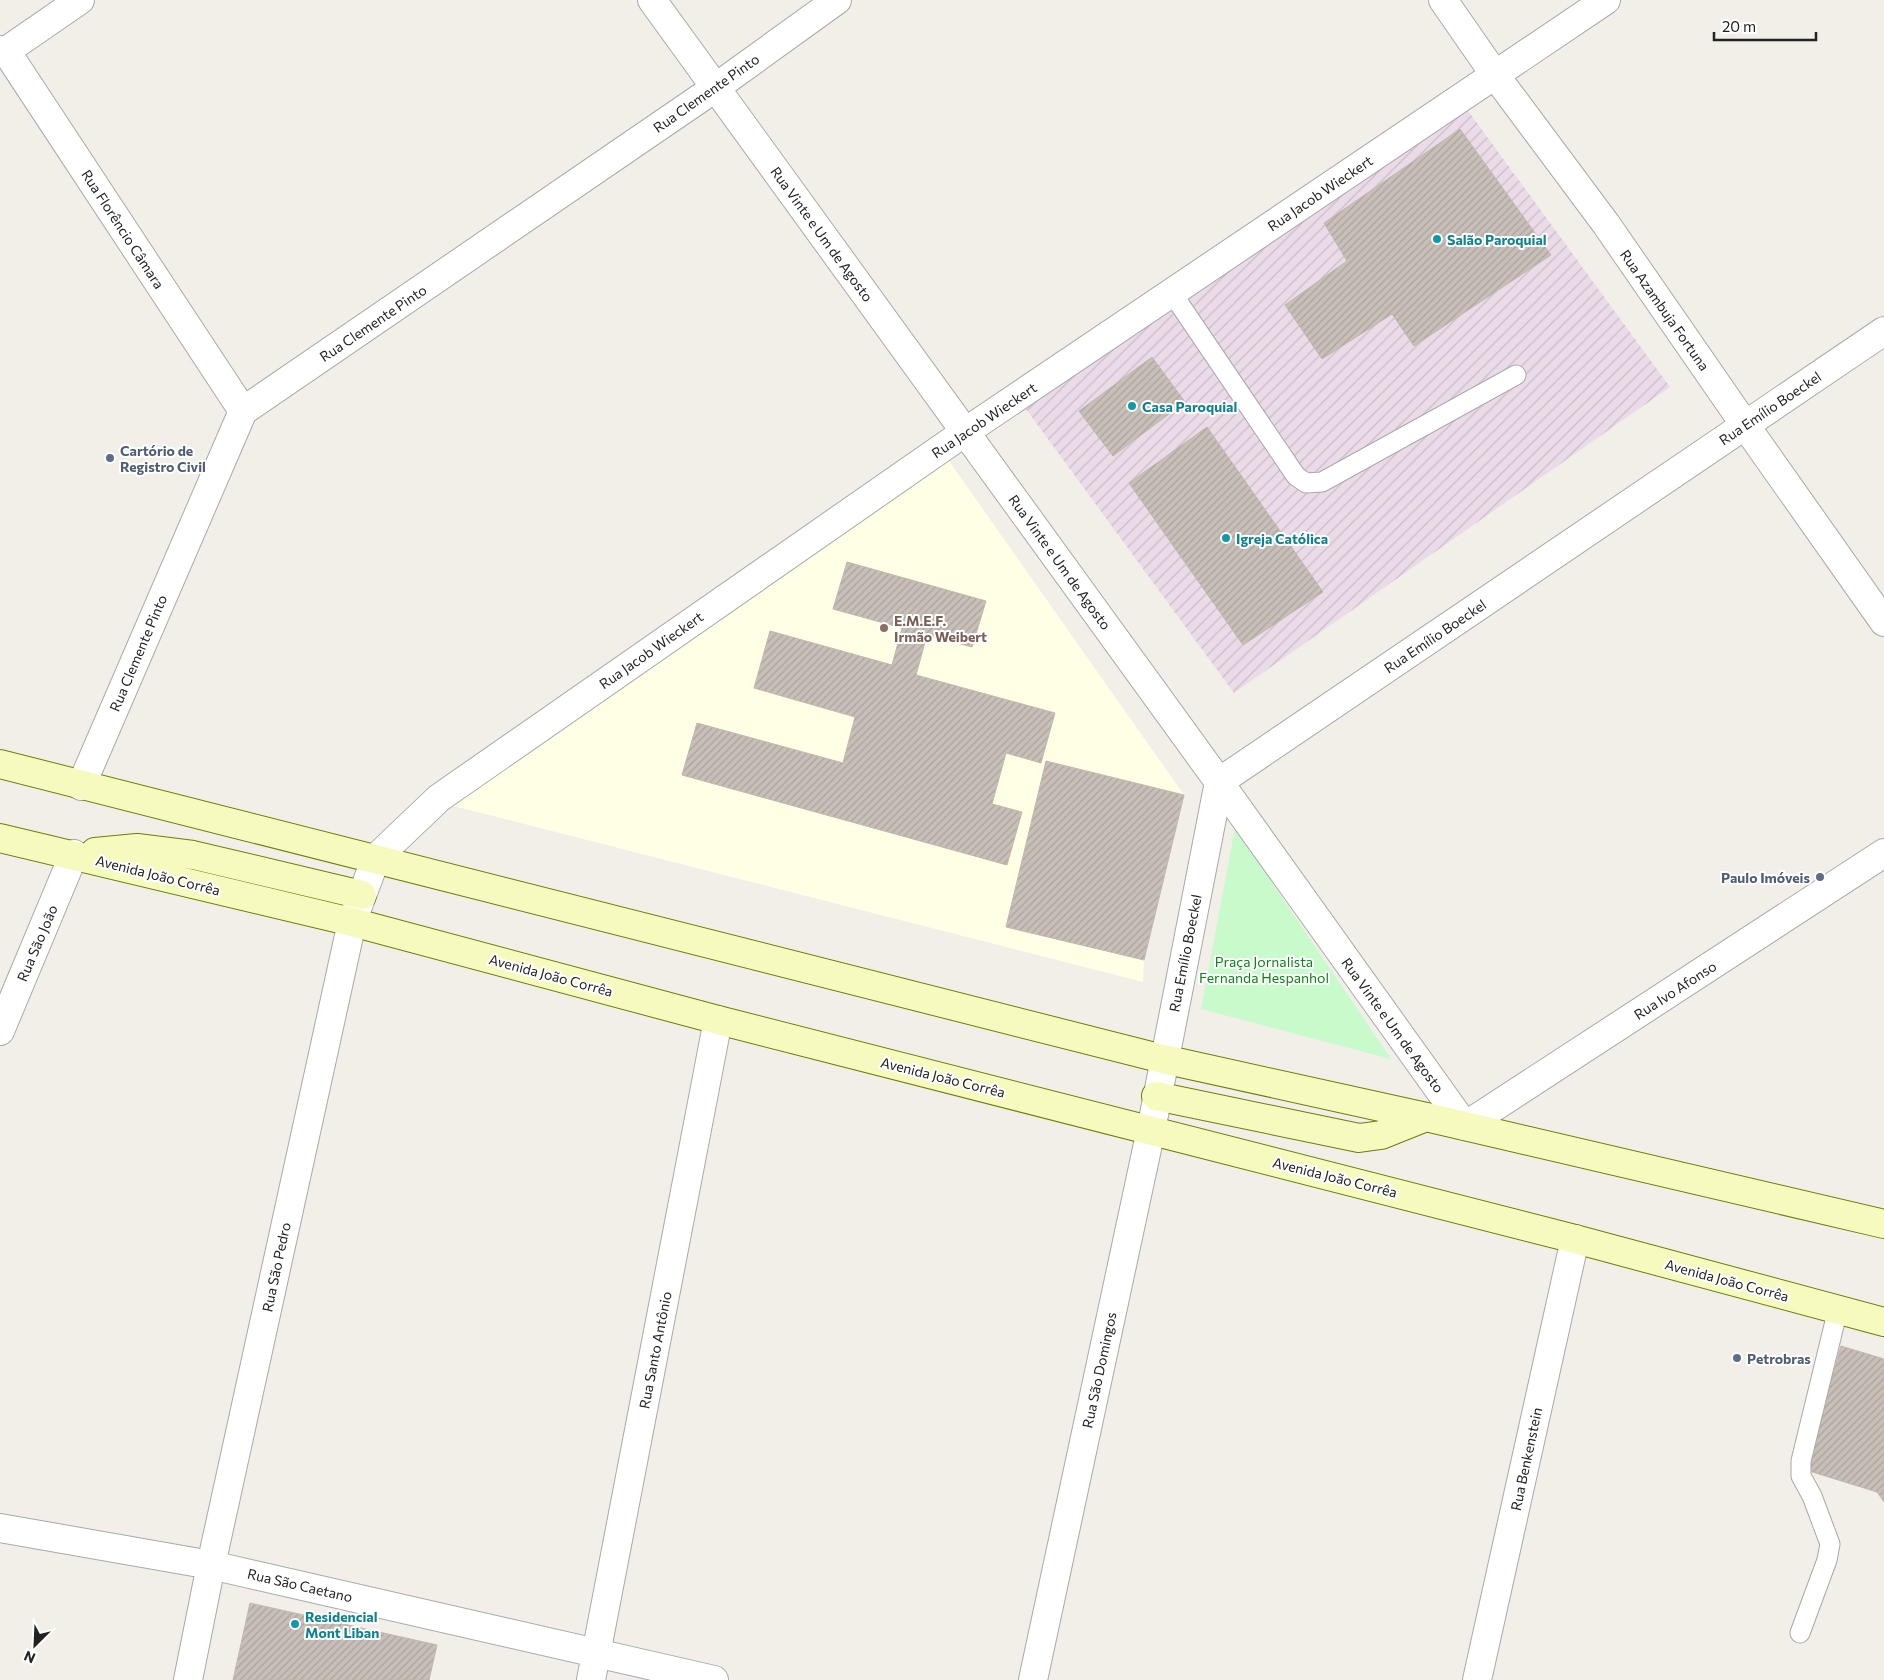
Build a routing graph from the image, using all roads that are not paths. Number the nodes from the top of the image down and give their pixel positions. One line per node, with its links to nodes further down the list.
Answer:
1 (80, 0): 6 (street)
2 (652, 0): 8 (street, Rua Vinte e Um de Agosto)
3 (837, 0): 8 (street, Rua Clemente Pinto)
4 (1443, 0): 7 (street, Rua Azambuja Fortuna)
5 (1606, 0): 7 (street, Rua Jacob Wieckert)
6 (3, 51): 12 (street, Rua Florêncio Câmara)
7 (1495, 76): 9 (street, Rua Jacob Wieckert); 13 (street, Rua Azambuja Fortuna)
8 (715, 88): 12 (street, Rua Clemente Pinto); 14 (street, Rua Vinte e Um de Agosto)
9 (1172, 293): 11 (lane); 14 (street, Rua Jacob Wieckert)
10 (1884, 330): 13 (street, Rua Emílio Boeckel)
11 (1516, 375)
12 (243, 411): 18 (street, Rua Clemente Pinto)
13 (1745, 426): 15 (street, Rua Azambuja Fortuna); 17 (street, Rua Emílio Boeckel)
14 (965, 432): 17 (street, Rua Vinte e Um de Agosto); 22 (street, Rua Jacob Wieckert)
15 (1884, 622)
16 (0, 764): 18 (main road)
17 (1219, 782): 27 (street, Rua Emílio Boeckel); 30 (street, Rua Vinte e Um de Agosto)
18 (81, 786): 22 (main road)
19 (0, 838): 21 (main road, Avenida João Corrêa)
20 (1884, 853): 30 (street, Rua Ivo Afonso)
21 (74, 854): 23 (main road); 24 (main road, Avenida João Corrêa); 26 (street, Rua São João)
22 (376, 858): 23 (street, Rua São Pedro); 27 (main road)
23 (362, 895): 24 (street, Rua São Pedro)
24 (352, 922): 25 (main road, Avenida João Corrêa); 37 (street, Rua São Pedro)
25 (718, 1020): 31 (main road, Avenida João Corrêa); 39 (street, Rua Santo Antônio)
26 (0, 1031)
27 (1163, 1059): 28 (street, Rua São Domingos); 29 (main road)
28 (1156, 1096): 29 (main road); 31 (street, Rua São Domingos)
29 (1426, 1117): 30 (main road)
30 (1465, 1126): 32 (main road)
31 (1151, 1130): 33 (main road, Avenida João Corrêa); 43 (street, Rua São Domingos)
32 (1884, 1224)
33 (1575, 1239): 34 (main road, Avenida João Corrêa); 44 (street, Rua Benkenstein)
34 (1838, 1310): 35 (main road, Avenida João Corrêa); 38 (lane)
35 (1884, 1322)
36 (0, 1528): 37 (street, Rua São Caetano)
37 (211, 1565): 39 (street, Rua São Caetano); 40 (street, Rua São Pedro)
38 (1800, 1634)
39 (597, 1654): 41 (street, Rua Santo Antônio); 42 (street, Rua São Caetano)
40 (188, 1680)
41 (592, 1680)
42 (714, 1680)
43 (1033, 1680)
44 (1477, 1680)

